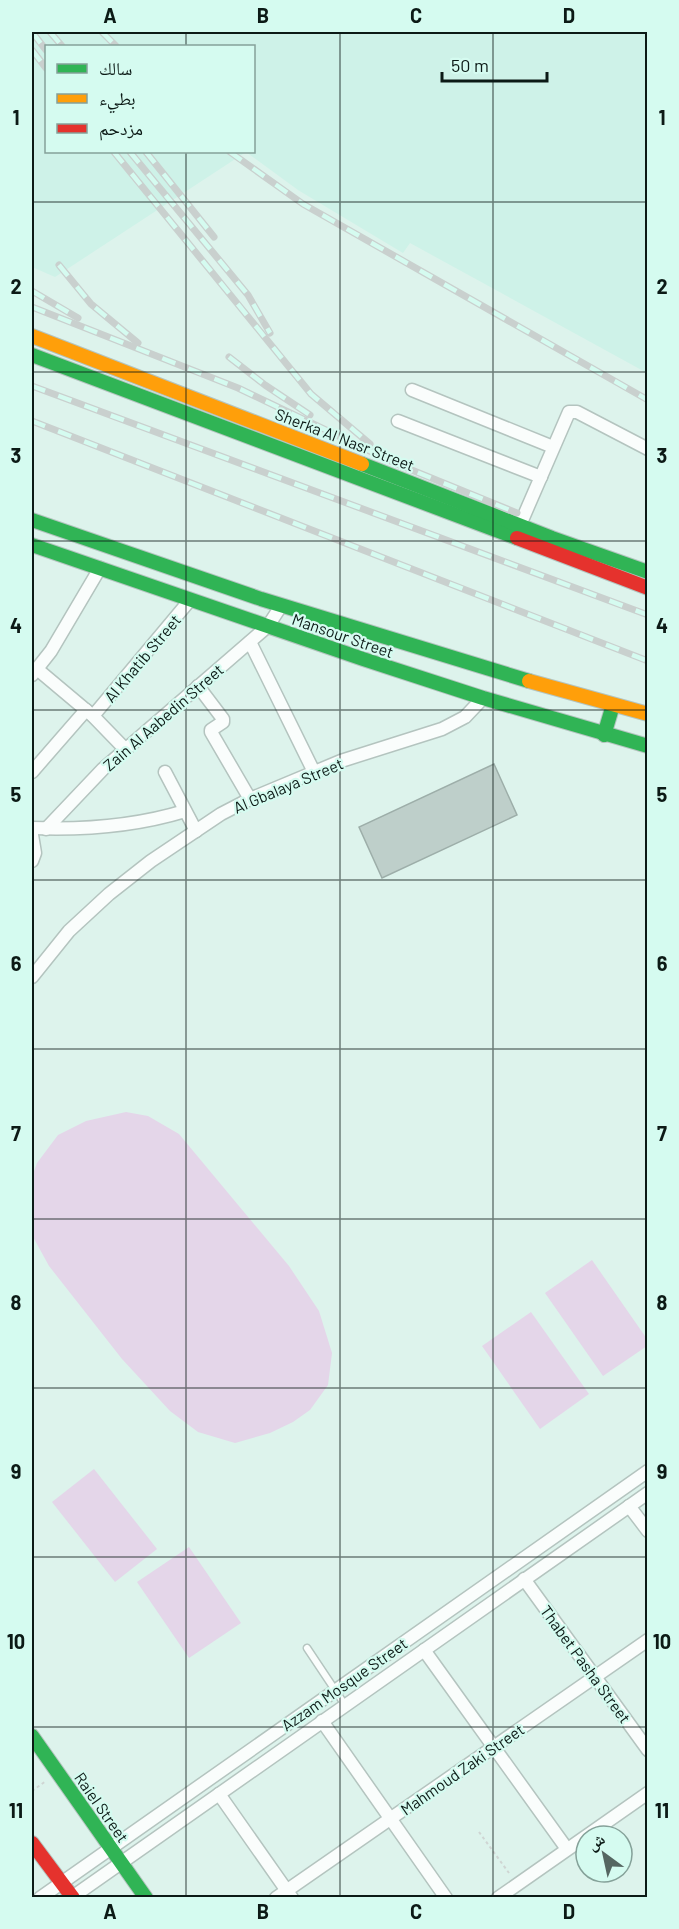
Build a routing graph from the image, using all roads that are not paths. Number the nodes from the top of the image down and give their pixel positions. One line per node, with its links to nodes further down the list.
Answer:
1 (32, 336): 9 (street, Sherka Al Nasr Street)
2 (32, 355): 13 (street, Sherka Al Nasr Street)
3 (412, 390): 5 (street)
4 (398, 421): 7 (street)
5 (553, 447): 6 (street); 7 (street)
6 (648, 449)
7 (541, 477): 9 (street)
8 (32, 520): 15 (street, Mansour Street)
9 (520, 525): 12 (street, Sherka Al Nasr Street)
10 (33, 549): 11 (street, Mansour Street)
11 (100, 568): 14 (street, Mansour Street); 18 (street)
12 (648, 572)
13 (648, 588)
14 (190, 600): 16 (street, Mansour Street); 22 (street, Al Khatib Street)
15 (281, 606): 16 (street, Zain Al Aabedin Street); 21 (street, Mansour Street)
16 (268, 626): 17 (street, Zain Al Aabedin Street); 20 (street, Mansour Street)
17 (250, 642): 19 (street, Zain Al Aabedin Street); 29 (street)
18 (34, 672): 22 (street)
19 (198, 686): 26 (street, Zain Al Aabedin Street); 30 (street)
20 (483, 698): 24 (street, Mansour Street); 29 (street, Al Gbalaya Street)
21 (613, 705): 23 (street, Mansour Street); 24 (street)
22 (90, 713): 26 (street); 27 (street, Al Khatib Street)
23 (648, 714)
24 (604, 735): 25 (street, Mansour Street)
25 (648, 746)
26 (125, 749): 33 (street, Zain Al Aabedin Street)
27 (32, 772)
28 (165, 772): 31 (street)
29 (314, 772): 30 (street, Al Gbalaya Street)
30 (250, 799): 34 (street, Al Gbalaya Street)
31 (185, 811): 33 (street); 34 (street)
32 (32, 828): 33 (street)
33 (46, 829)
34 (196, 831): 37 (street, Al Gbalaya Street)
35 (32, 835): 36 (street)
36 (32, 861)
37 (32, 977)
38 (648, 1471): 47 (street, Azzam Mosque Street)
39 (648, 1493): 40 (street, Azzam Mosque Street)
40 (629, 1506): 41 (street); 42 (street, Azzam Mosque Street)
41 (648, 1531)
42 (524, 1579): 45 (street, Azzam Mosque Street); 46 (street, Thabet Pasha Street)
43 (648, 1640): 46 (street, Mahmoud Zaki Street)
44 (307, 1648): 47 (lane)
45 (424, 1650): 48 (street, Azzam Mosque Street); 51 (street)
46 (596, 1676): 51 (street, Mahmoud Zaki Street); 52 (street, Thabet Pasha Street)
47 (335, 1690): 48 (lane); 57 (street, Azzam Mosque Street)
48 (345, 1705): 49 (street, Azzam Mosque Street)
49 (322, 1721): 54 (street, Azzam Mosque Street); 55 (street)
50 (32, 1736): 57 (street, Raiel Street)
51 (493, 1747): 55 (street, Mahmoud Zaki Street); 58 (street)
52 (648, 1750)
53 (648, 1793): 58 (street)
54 (219, 1794): 59 (street, Azzam Mosque Street); 61 (street)
55 (391, 1818): 61 (street, Mahmoud Zaki Street); 65 (street)
56 (32, 1843): 60 (street)
57 (111, 1848): 59 (street, Raiel Street); 60 (street, Azzam Mosque Street)
58 (567, 1849): 66 (street)
59 (121, 1862): 62 (street, Azzam Mosque Street); 64 (street, Raiel Street)
60 (61, 1883): 62 (street); 63 (street, Azzam Mosque Street)
61 (285, 1895)
62 (72, 1897)
63 (40, 1898)
64 (146, 1898)
65 (446, 1898)
66 (498, 1898)

